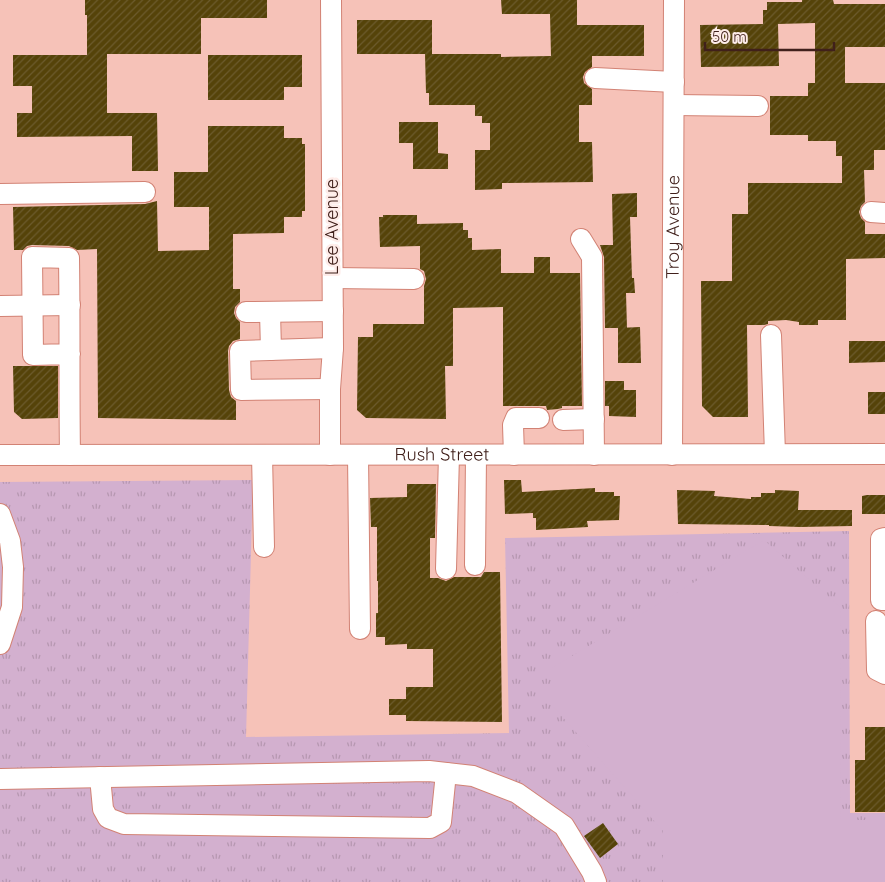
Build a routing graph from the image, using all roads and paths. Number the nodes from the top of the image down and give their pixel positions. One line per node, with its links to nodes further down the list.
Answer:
1 (331, 0): 10 (street, Lee Avenue)
2 (668, 0): 4 (street, Troy Avenue)
3 (595, 78): 4 (street)
4 (674, 82): 5 (street, Troy Avenue)
5 (674, 105): 6 (street); 26 (street, Troy Avenue)
6 (758, 106)
7 (145, 192): 8 (street)
8 (0, 194)
9 (581, 240): 24 (street)
10 (333, 278): 11 (street); 15 (street, Lee Avenue)
11 (414, 279)
12 (70, 305): 14 (street); 14 (street); 21 (street)
13 (0, 306): 14 (street)
14 (32, 306): 21 (street)
15 (333, 311): 17 (street); 19 (street, Lee Avenue)
16 (246, 312): 17 (street)
17 (270, 312): 20 (street)
18 (771, 335): 27 (street)
19 (333, 348): 20 (street); 22 (street, Lee Avenue)
20 (271, 350): 22 (street)
21 (70, 354): 30 (street)
22 (330, 389): 32 (street, Lee Avenue)
23 (539, 418): 36 (street)
24 (594, 419): 25 (street); 37 (street)
25 (563, 420)
26 (672, 454): 27 (street, Rush Street); 37 (street, Rush Street)
27 (775, 454): 28 (street, Rush Street)
28 (885, 454)
29 (0, 455): 30 (street, Rush Street)
30 (70, 455): 31 (street, Rush Street)
31 (262, 455): 32 (street, Rush Street); 40 (street)
32 (330, 455): 33 (street, Rush Street)
33 (358, 455): 34 (street, Rush Street); 45 (street)
34 (449, 455): 35 (street, Rush Street); 42 (street)
35 (476, 455): 36 (street, Rush Street); 41 (street)
36 (514, 455): 37 (street, Rush Street)
37 (594, 455)
38 (0, 514): 46 (street)
39 (885, 538): 43 (street)
40 (264, 547)
41 (475, 565)
42 (446, 569)
43 (885, 600)
44 (876, 621): 47 (street)
45 (360, 630)
46 (0, 644)
47 (885, 674)
48 (446, 773): 49 (street); 49 (street); 51 (street)
49 (100, 777): 50 (street)
50 (0, 779)
51 (596, 882)

